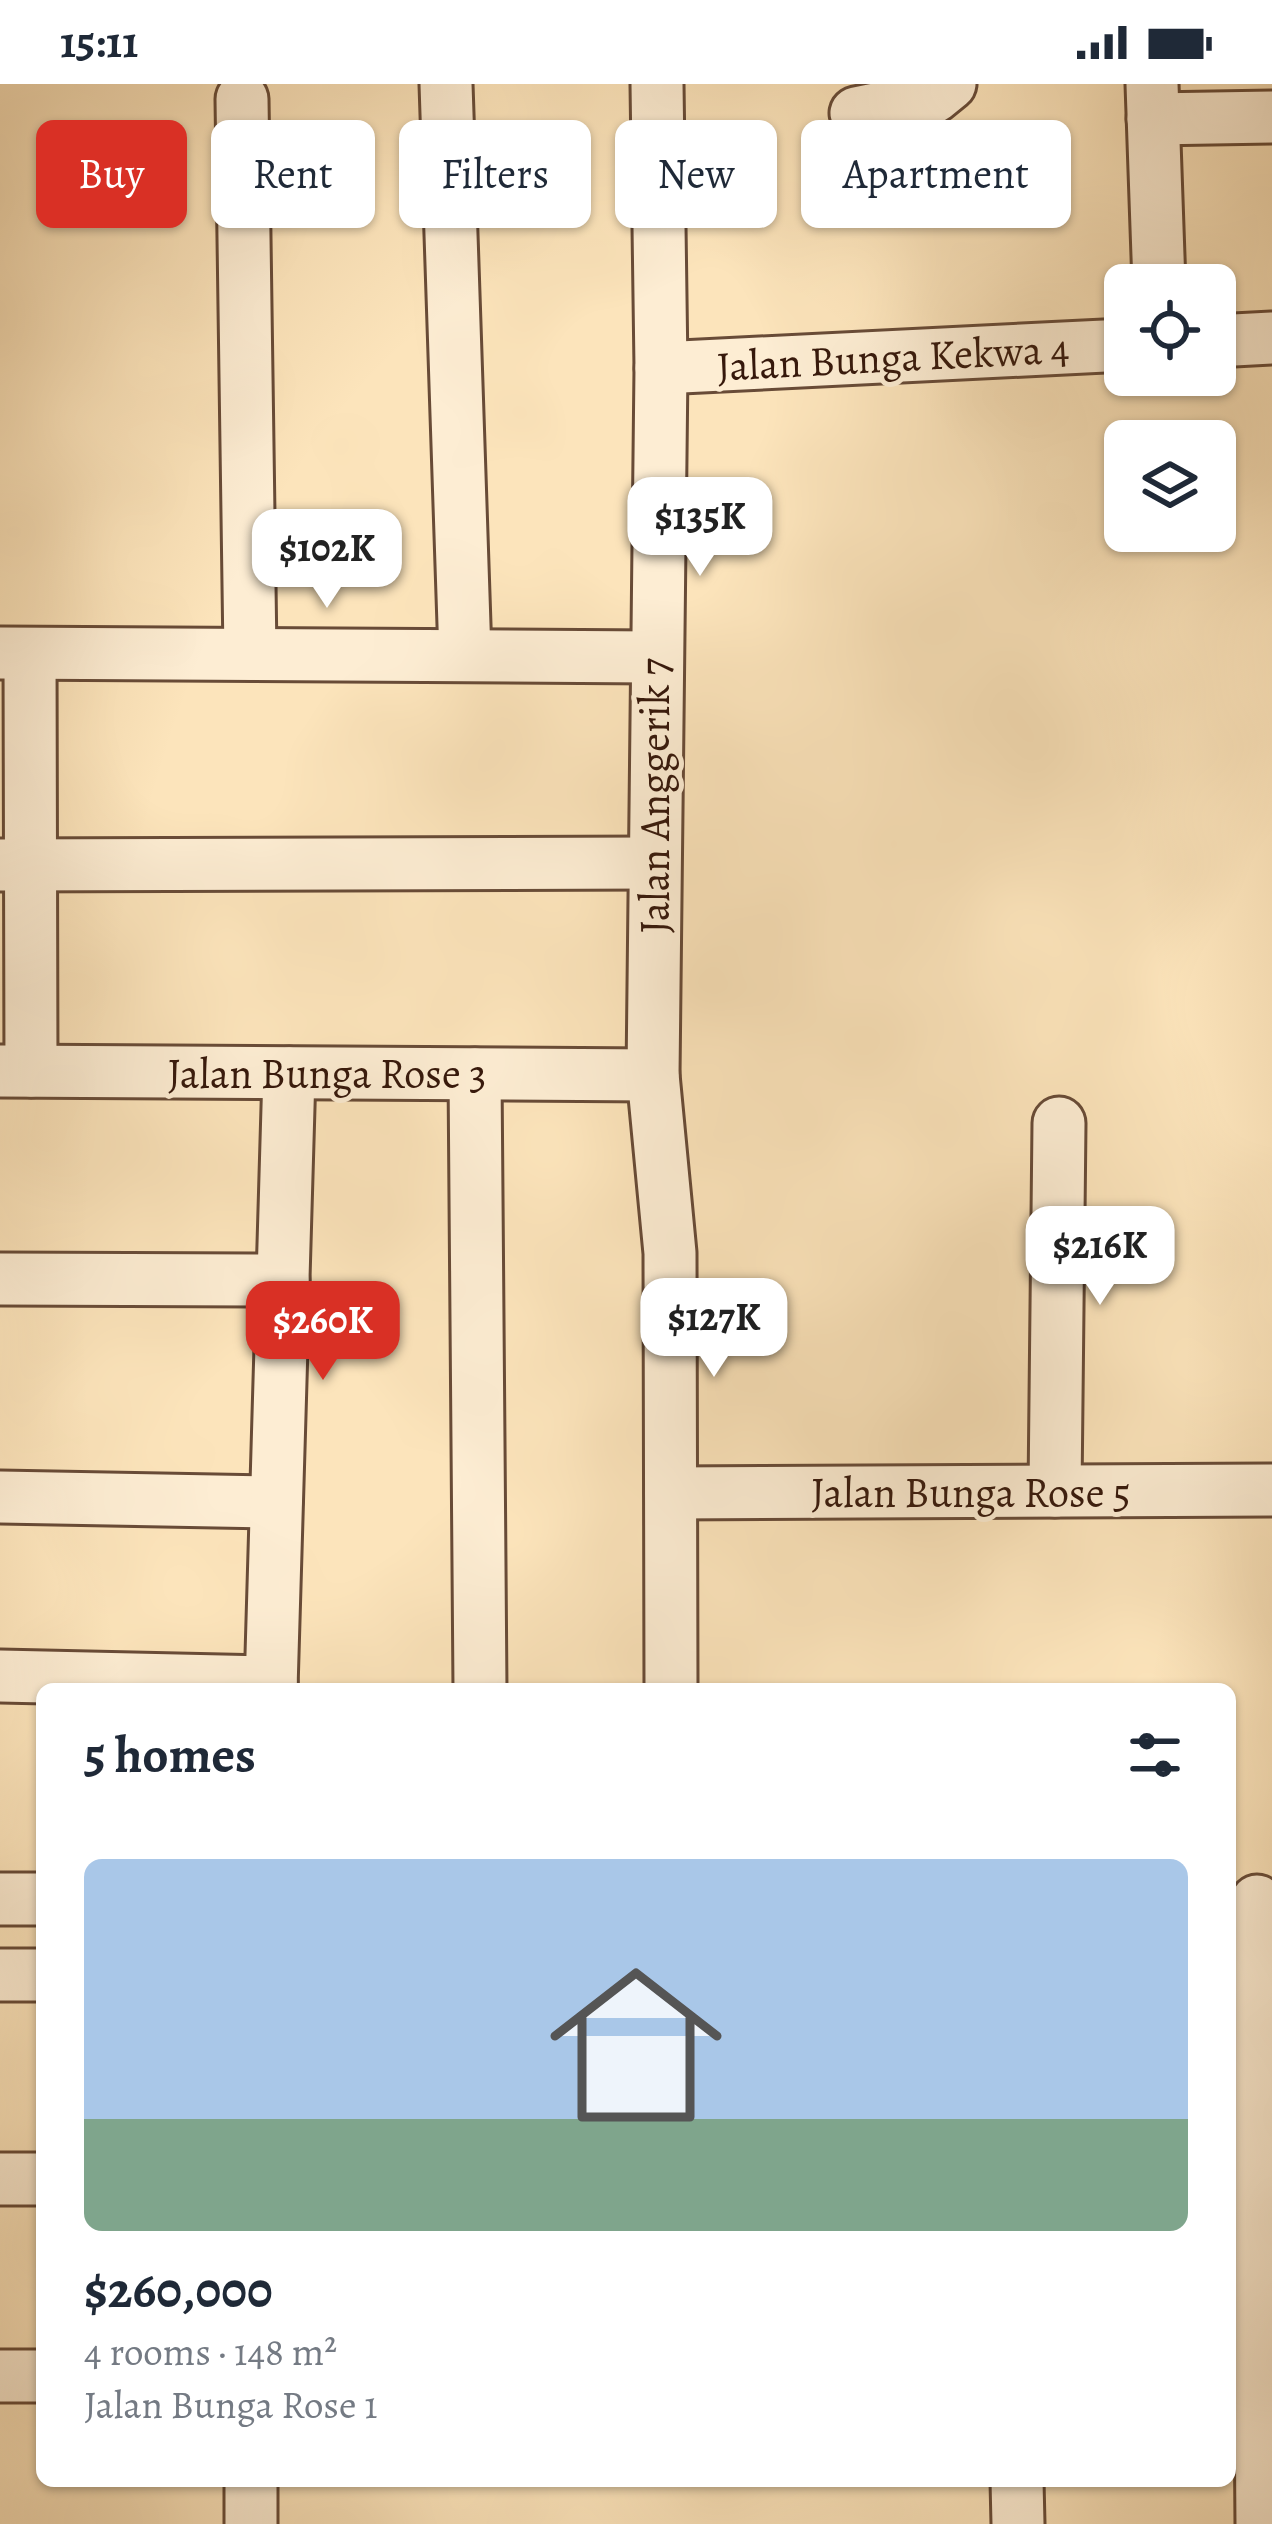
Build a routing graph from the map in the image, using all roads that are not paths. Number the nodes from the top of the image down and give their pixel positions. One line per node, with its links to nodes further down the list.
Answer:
1 (446, 84): 15 (street)
2 (657, 84): 12 (street, Jalan Anggerik 7)
3 (950, 84): 6 (street)
4 (242, 100): 14 (street)
5 (1152, 101): 7 (street); 8 (street)
6 (856, 113)
7 (1272, 117)
8 (1158, 264)
9 (1272, 338): 10 (street)
10 (1236, 339)
11 (1104, 346): 12 (street, Jalan Bunga Kekwa 4)
12 (661, 368): 16 (street, Jalan Anggerik 7)
13 (15, 653): 14 (street); 18 (street)
14 (250, 654): 15 (street)
15 (465, 656): 16 (street)
16 (654, 657): 17 (street, Jalan Anggerik 7)
17 (655, 863): 18 (street); 22 (street, Jalan Anggerik 7)
18 (16, 866): 19 (street)
19 (15, 1071): 20 (street, Jalan Bunga Rose 3)
20 (289, 1073): 21 (street, Jalan Bunga Rose 3); 25 (street)
21 (475, 1074): 22 (street, Jalan Bunga Rose 3); 34 (street)
22 (653, 1076): 28 (street, Jalan Anggerik 7)
23 (1059, 1123): 27 (street)
24 (0, 1279): 25 (street)
25 (283, 1280): 30 (street)
26 (1272, 1490): 27 (street, Jalan Bunga Rose 5)
27 (1054, 1491): 28 (street, Jalan Bunga Rose 5)
28 (670, 1493): 35 (street, Jalan Anggerik 7)
29 (0, 1497): 30 (street)
30 (276, 1502): 33 (street)
31 (0, 1676): 32 (street)
32 (211, 1683)
33 (271, 1683)
34 (480, 1683)
35 (671, 1683)
36 (0, 1899): 37 (street)
37 (36, 1899)
38 (1253, 1900): 49 (street)
39 (0, 1975): 40 (street)
40 (36, 1975)
41 (36, 2179): 42 (street)
42 (0, 2180)
43 (0, 2376): 44 (street)
44 (36, 2376)
45 (250, 2487): 47 (street)
46 (1017, 2487): 48 (street)
47 (251, 2524)
48 (1018, 2524)
49 (1262, 2524)

